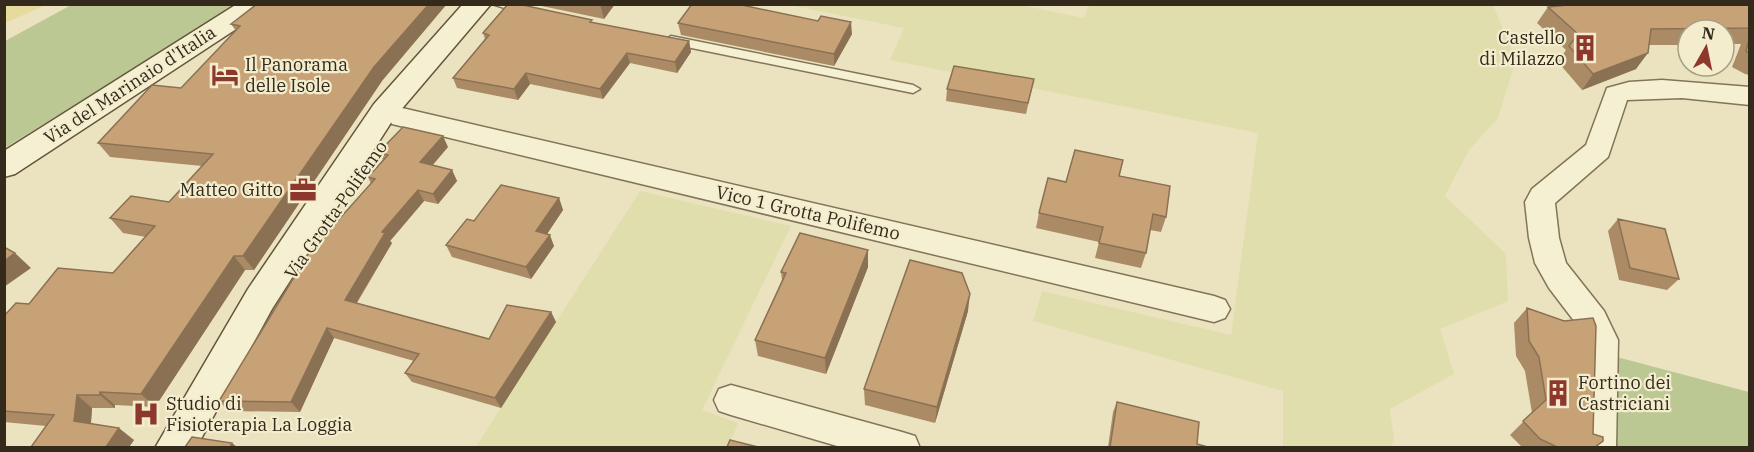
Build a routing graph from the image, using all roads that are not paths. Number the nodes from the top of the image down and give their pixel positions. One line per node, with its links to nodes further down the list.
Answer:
1 (256, 4): 9 (street, Via del Marinaio d'Italia)
2 (478, 4): 12 (street, Via Grotta Polifemo)
3 (498, 4): 4 (lane); 8 (street, Via Grotta Polifemo)
4 (532, 12)
5 (659, 37): 6 (lane)
6 (913, 89)
7 (1749, 96): 14 (street)
8 (402, 117): 10 (street, Vico 1 Grotta Polifemo); 12 (street, Via Grotta Polifemo)
9 (4, 166)
10 (1214, 309)
11 (730, 400): 13 (street)
12 (182, 436)
13 (902, 447)
14 (1598, 447)

